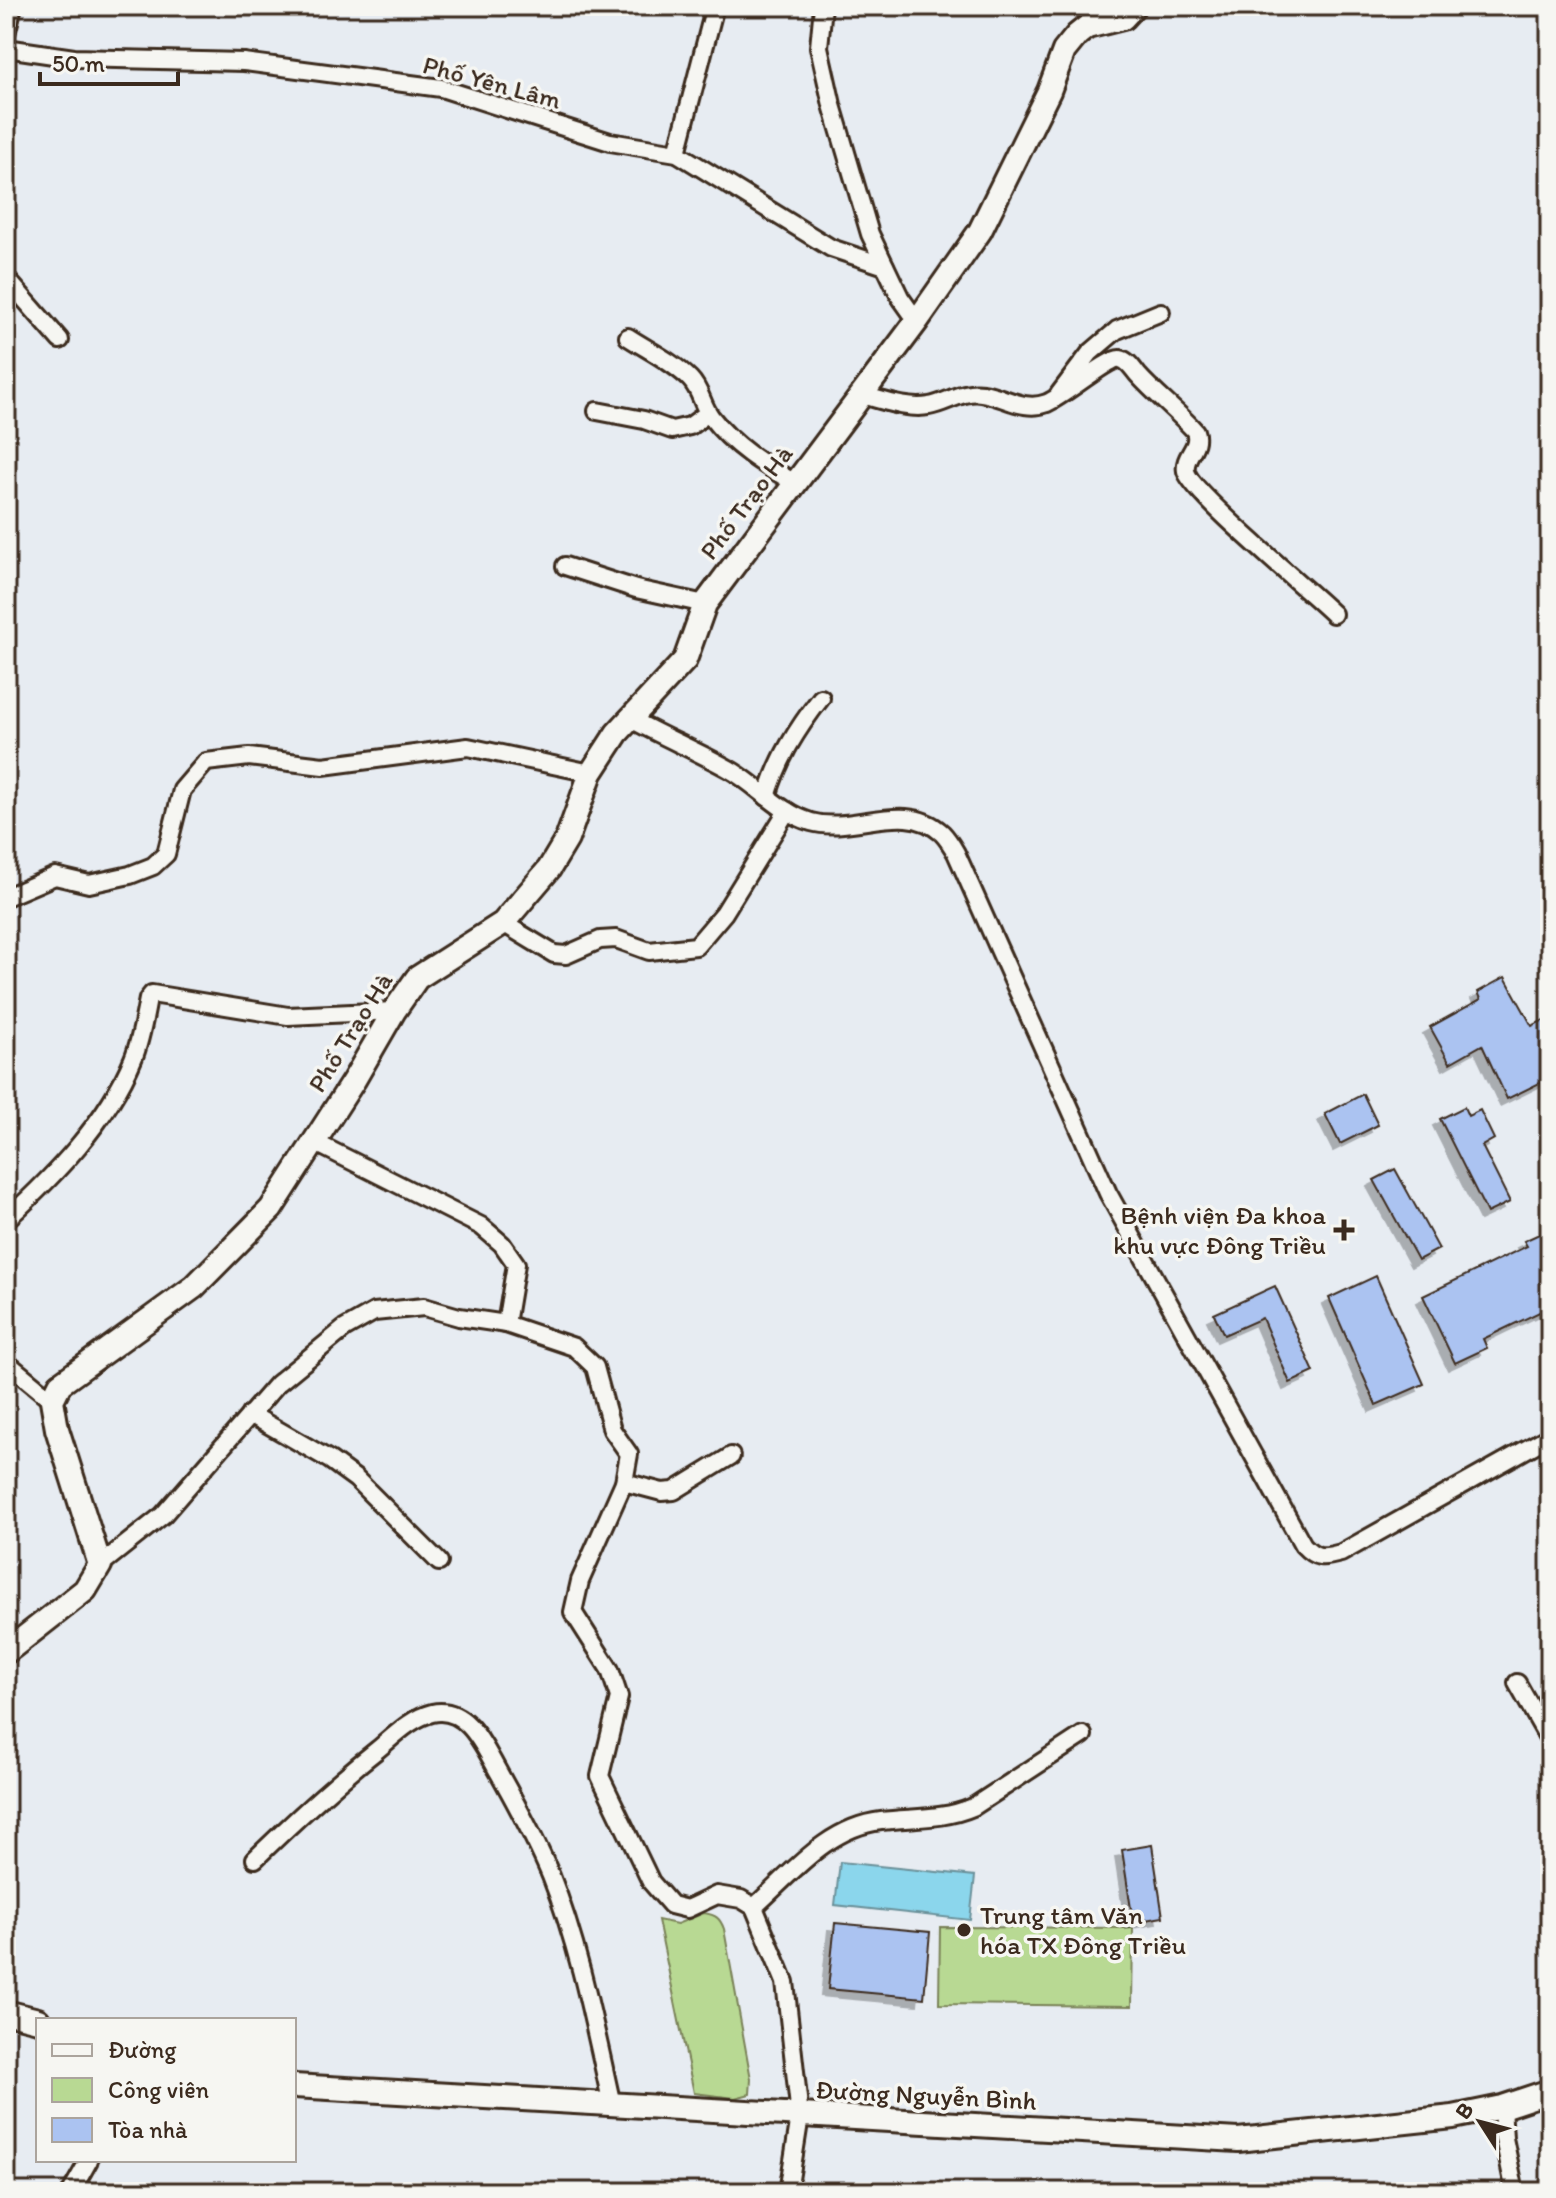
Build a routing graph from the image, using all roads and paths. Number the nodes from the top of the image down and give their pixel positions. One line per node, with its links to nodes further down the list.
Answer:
1 (13, 6): 5 (street)
2 (715, 6): 7 (street)
3 (823, 6): 8 (street)
4 (1134, 6): 11 (street, Phố Trạo Hà)
5 (6, 34)
6 (6, 48): 7 (street, Phố Yên Lâm)
7 (677, 153): 8 (street, Phố Yên Lâm)
8 (885, 266): 11 (street)
9 (6, 278): 13 (street)
10 (1161, 312): 15 (street)
11 (917, 321): 14 (street, Phố Trạo Hà)
12 (628, 337): 17 (street)
13 (60, 340)
14 (862, 395): 15 (street); 18 (street, Phố Trạo Hà)
15 (1056, 398): 21 (street)
16 (597, 411): 17 (street)
17 (708, 413): 18 (street)
18 (795, 483): 20 (street, Phố Trạo Hà)
19 (565, 566): 20 (street)
20 (705, 604): 23 (street, Phố Trạo Hà)
21 (1333, 614)
22 (821, 698): 25 (street)
23 (631, 719): 24 (street, Phố Trạo Hà); 25 (street)
24 (591, 773): 27 (street); 28 (street, Phố Trạo Hà)
25 (767, 797): 26 (street)
26 (787, 811): 28 (street); 36 (street)
27 (6, 897)
28 (503, 923): 29 (street, Phố Trạo Hà)
29 (394, 1011): 30 (street, Phố Trạo Hà); 31 (street)
30 (314, 1142): 32 (street); 34 (street, Phố Trạo Hà)
31 (6, 1220)
32 (506, 1324): 35 (street); 38 (street)
33 (6, 1362): 34 (street)
34 (52, 1400): 40 (street)
35 (250, 1414): 39 (street); 40 (street)
36 (1550, 1436)
37 (731, 1456): 38 (street)
38 (624, 1482): 46 (street)
39 (439, 1562)
40 (100, 1565): 41 (street)
41 (6, 1652)
42 (1517, 1683): 44 (street)
43 (1083, 1735): 46 (street)
44 (1550, 1741)
45 (255, 1859): 51 (street)
46 (754, 1907): 53 (street)
47 (6, 2012): 48 (street)
48 (36, 2020)
49 (296, 2086): 51 (street, Đường Nguyễn Bình)
50 (1550, 2091): 52 (street, Đường Nguyễn Bình)
51 (612, 2105): 53 (street, Đường Nguyễn Bình)
52 (1502, 2107): 53 (street, Đường Nguyễn Bình); 57 (street)
53 (800, 2116): 56 (street)
54 (88, 2162): 55 (street)
55 (71, 2192)
56 (788, 2192)
57 (1515, 2192)

